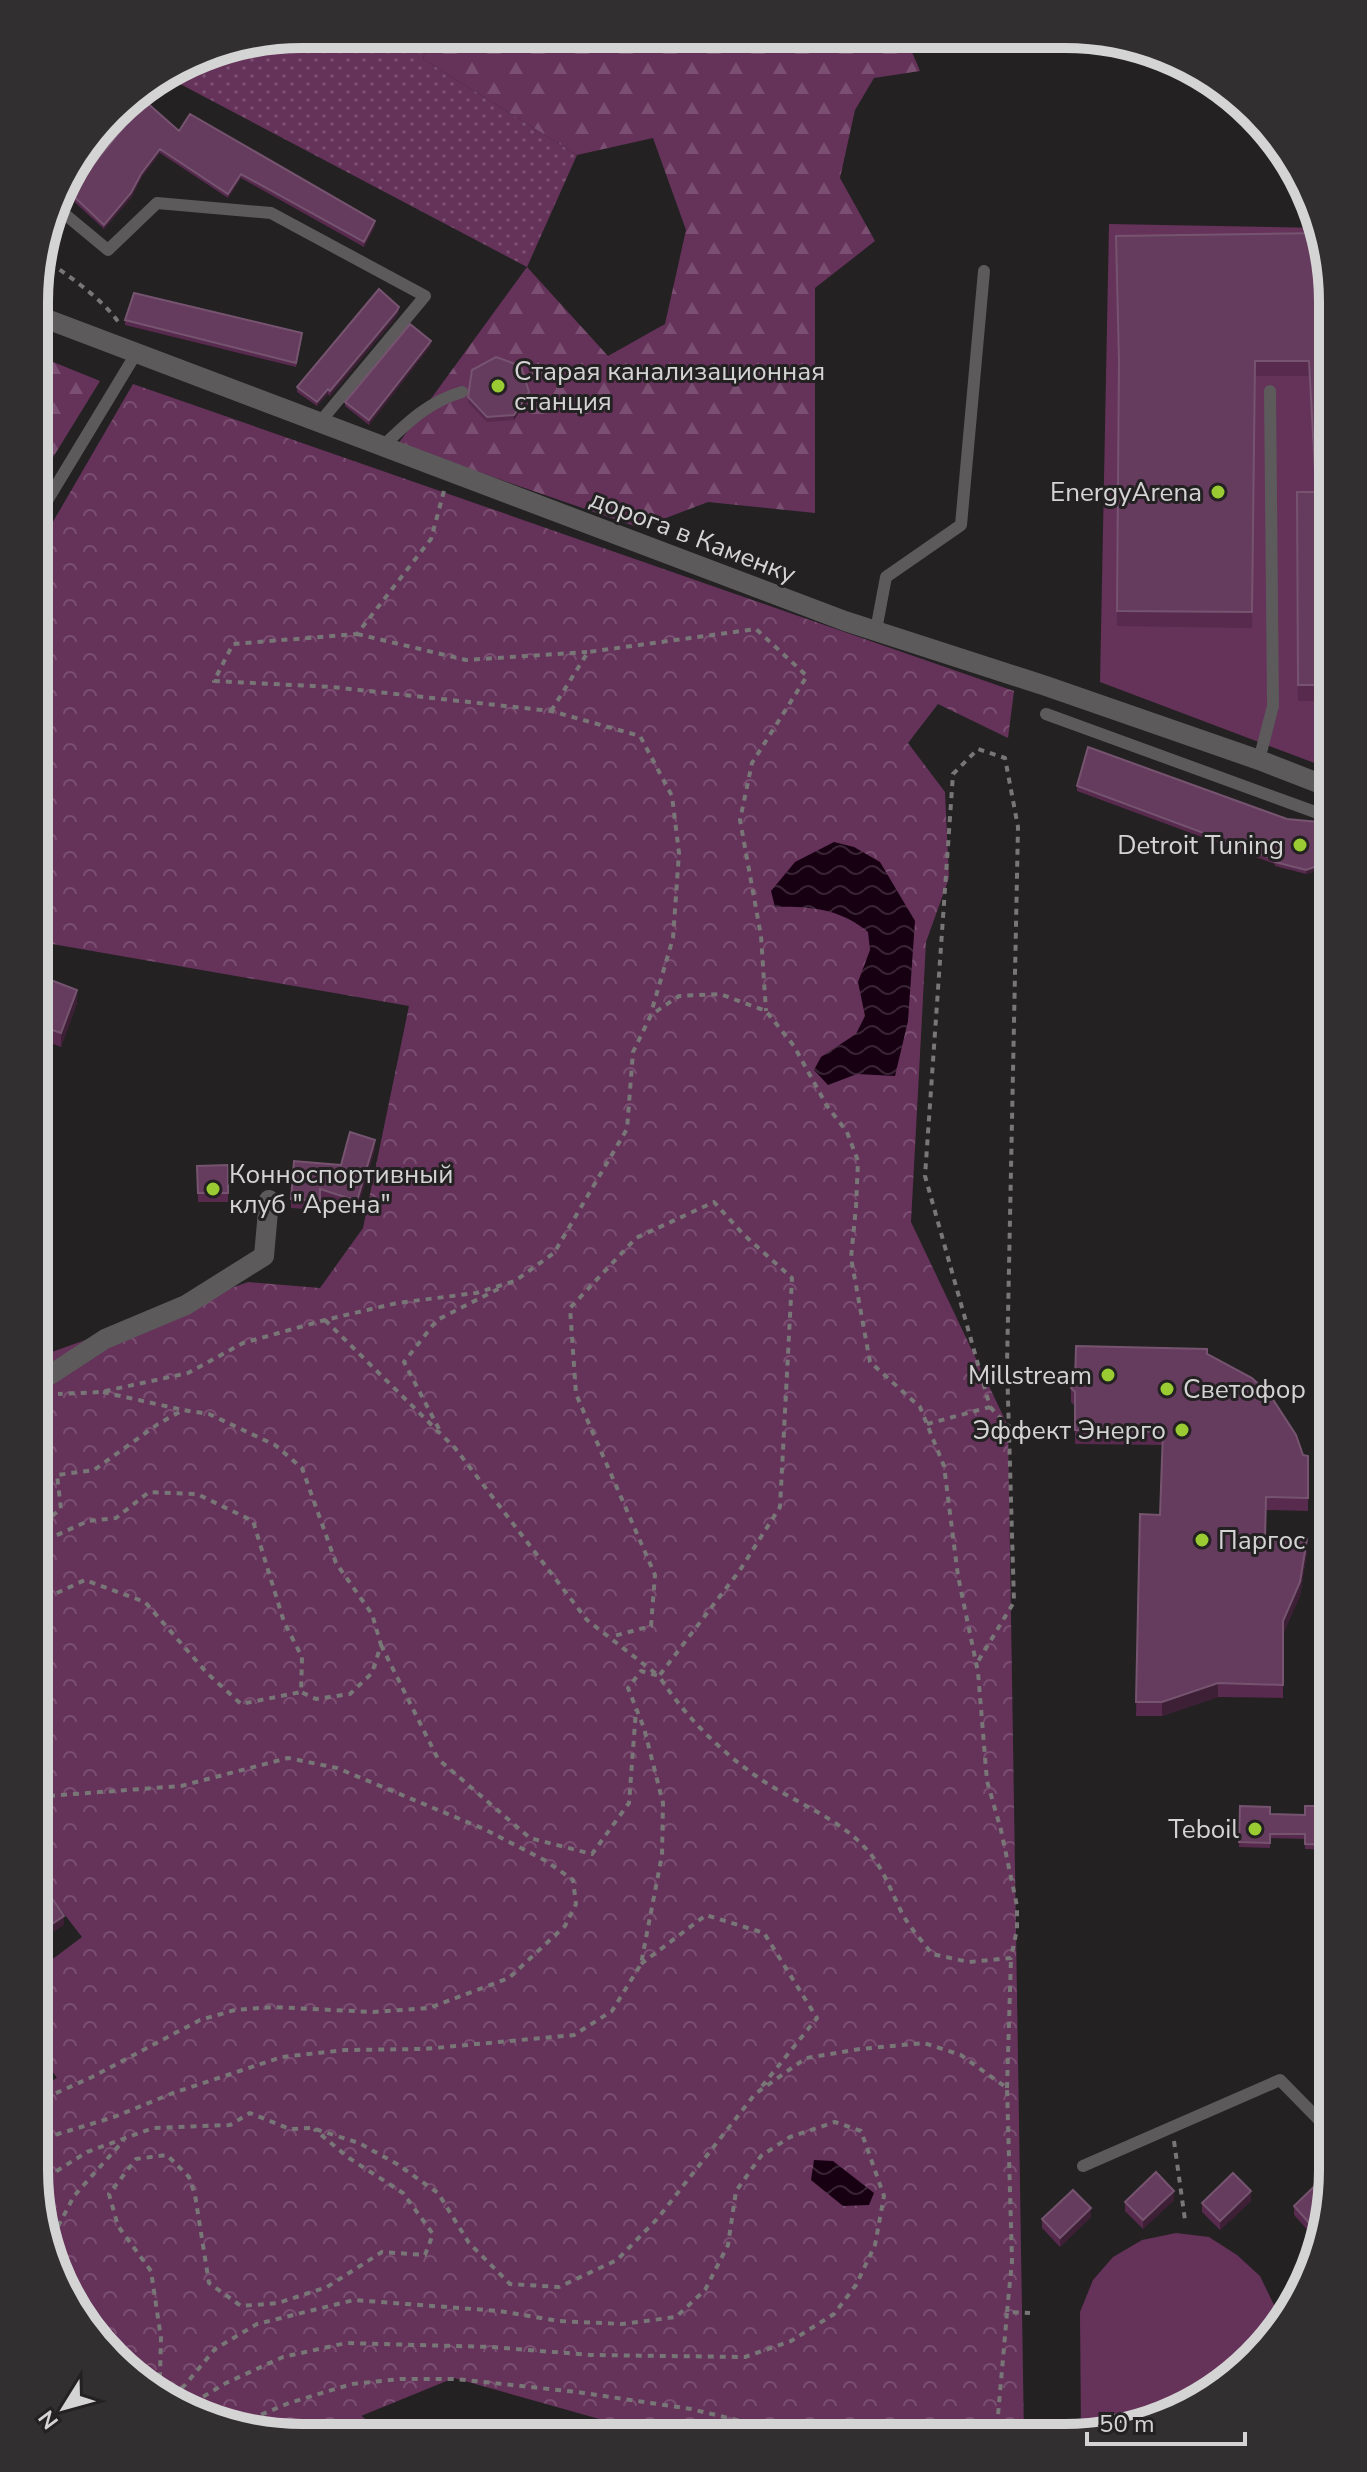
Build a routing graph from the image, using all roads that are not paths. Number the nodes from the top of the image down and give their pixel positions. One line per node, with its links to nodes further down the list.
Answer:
1 (64, 213): 7 (lane)
2 (984, 271): 10 (lane)
3 (48, 319): 4 (street, дорога в Каменку)
4 (137, 352): 7 (street, дорога в Каменку); 9 (lane)
5 (1270, 391): 12 (lane)
6 (462, 392): 8 (lane)
7 (320, 422): 8 (street, дорога в Каменку)
8 (383, 446): 10 (street, дорога в Каменку)
9 (48, 499)
10 (876, 630): 12 (street, дорога в Каменку)
11 (1046, 714): 14 (lane)
12 (1259, 760): 13 (street, дорога в Каменку)
13 (1319, 783)
14 (1319, 811)
15 (269, 1200): 16 (street)
16 (48, 1375)
17 (1318, 2119): 18 (lane)
18 (1083, 2166)

